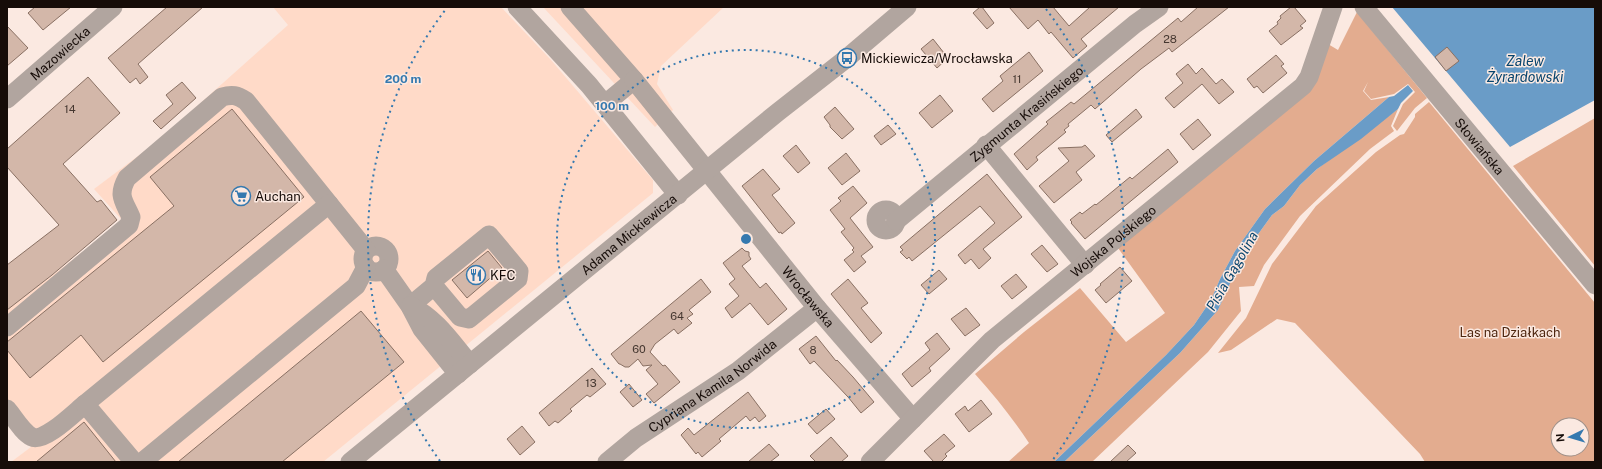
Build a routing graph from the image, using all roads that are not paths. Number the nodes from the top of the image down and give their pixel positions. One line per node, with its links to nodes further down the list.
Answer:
1 (113, 7): 9 (street, Mazowiecka)
2 (517, 7): 10 (street)
3 (570, 7): 8 (street, Wrocławska)
4 (907, 7): 12 (street, Adama Mickiewicza)
5 (1159, 7): 11 (street, Zygmunta Krasińskiego)
6 (1333, 7): 17 (street, Wojska Polskiego)
7 (1364, 7): 18 (street, Słowiańska)
8 (634, 80): 10 (street); 12 (street, Wrocławska)
9 (7, 99)
10 (605, 104): 13 (street)
11 (986, 146): 15 (street, Zygmunta Krasińskiego); 17 (street)
12 (707, 170): 13 (street, Adama Mickiewicza); 21 (street, Wrocławska)
13 (678, 194): 23 (street, Adama Mickiewicza)
14 (329, 204): 16 (street); 22 (street); 24 (street)
15 (896, 220)
16 (372, 262): 20 (street); 28 (street)
17 (1085, 265): 26 (street, Wojska Polskiego)
18 (1595, 285)
19 (434, 286): 19 (street); 20 (street)
20 (410, 306): 23 (street)
21 (817, 308): 26 (street, Wrocławska); 30 (street, Cypriana Kamila Norwida)
22 (7, 327)
23 (464, 369): 29 (street, Adama Mickiewicza)
24 (85, 404): 25 (street); 27 (street)
25 (7, 409)
26 (913, 419): 31 (street, Wojska Polskiego)
27 (134, 462)
28 (142, 462)
29 (350, 462)
30 (607, 462)
31 (870, 462)

